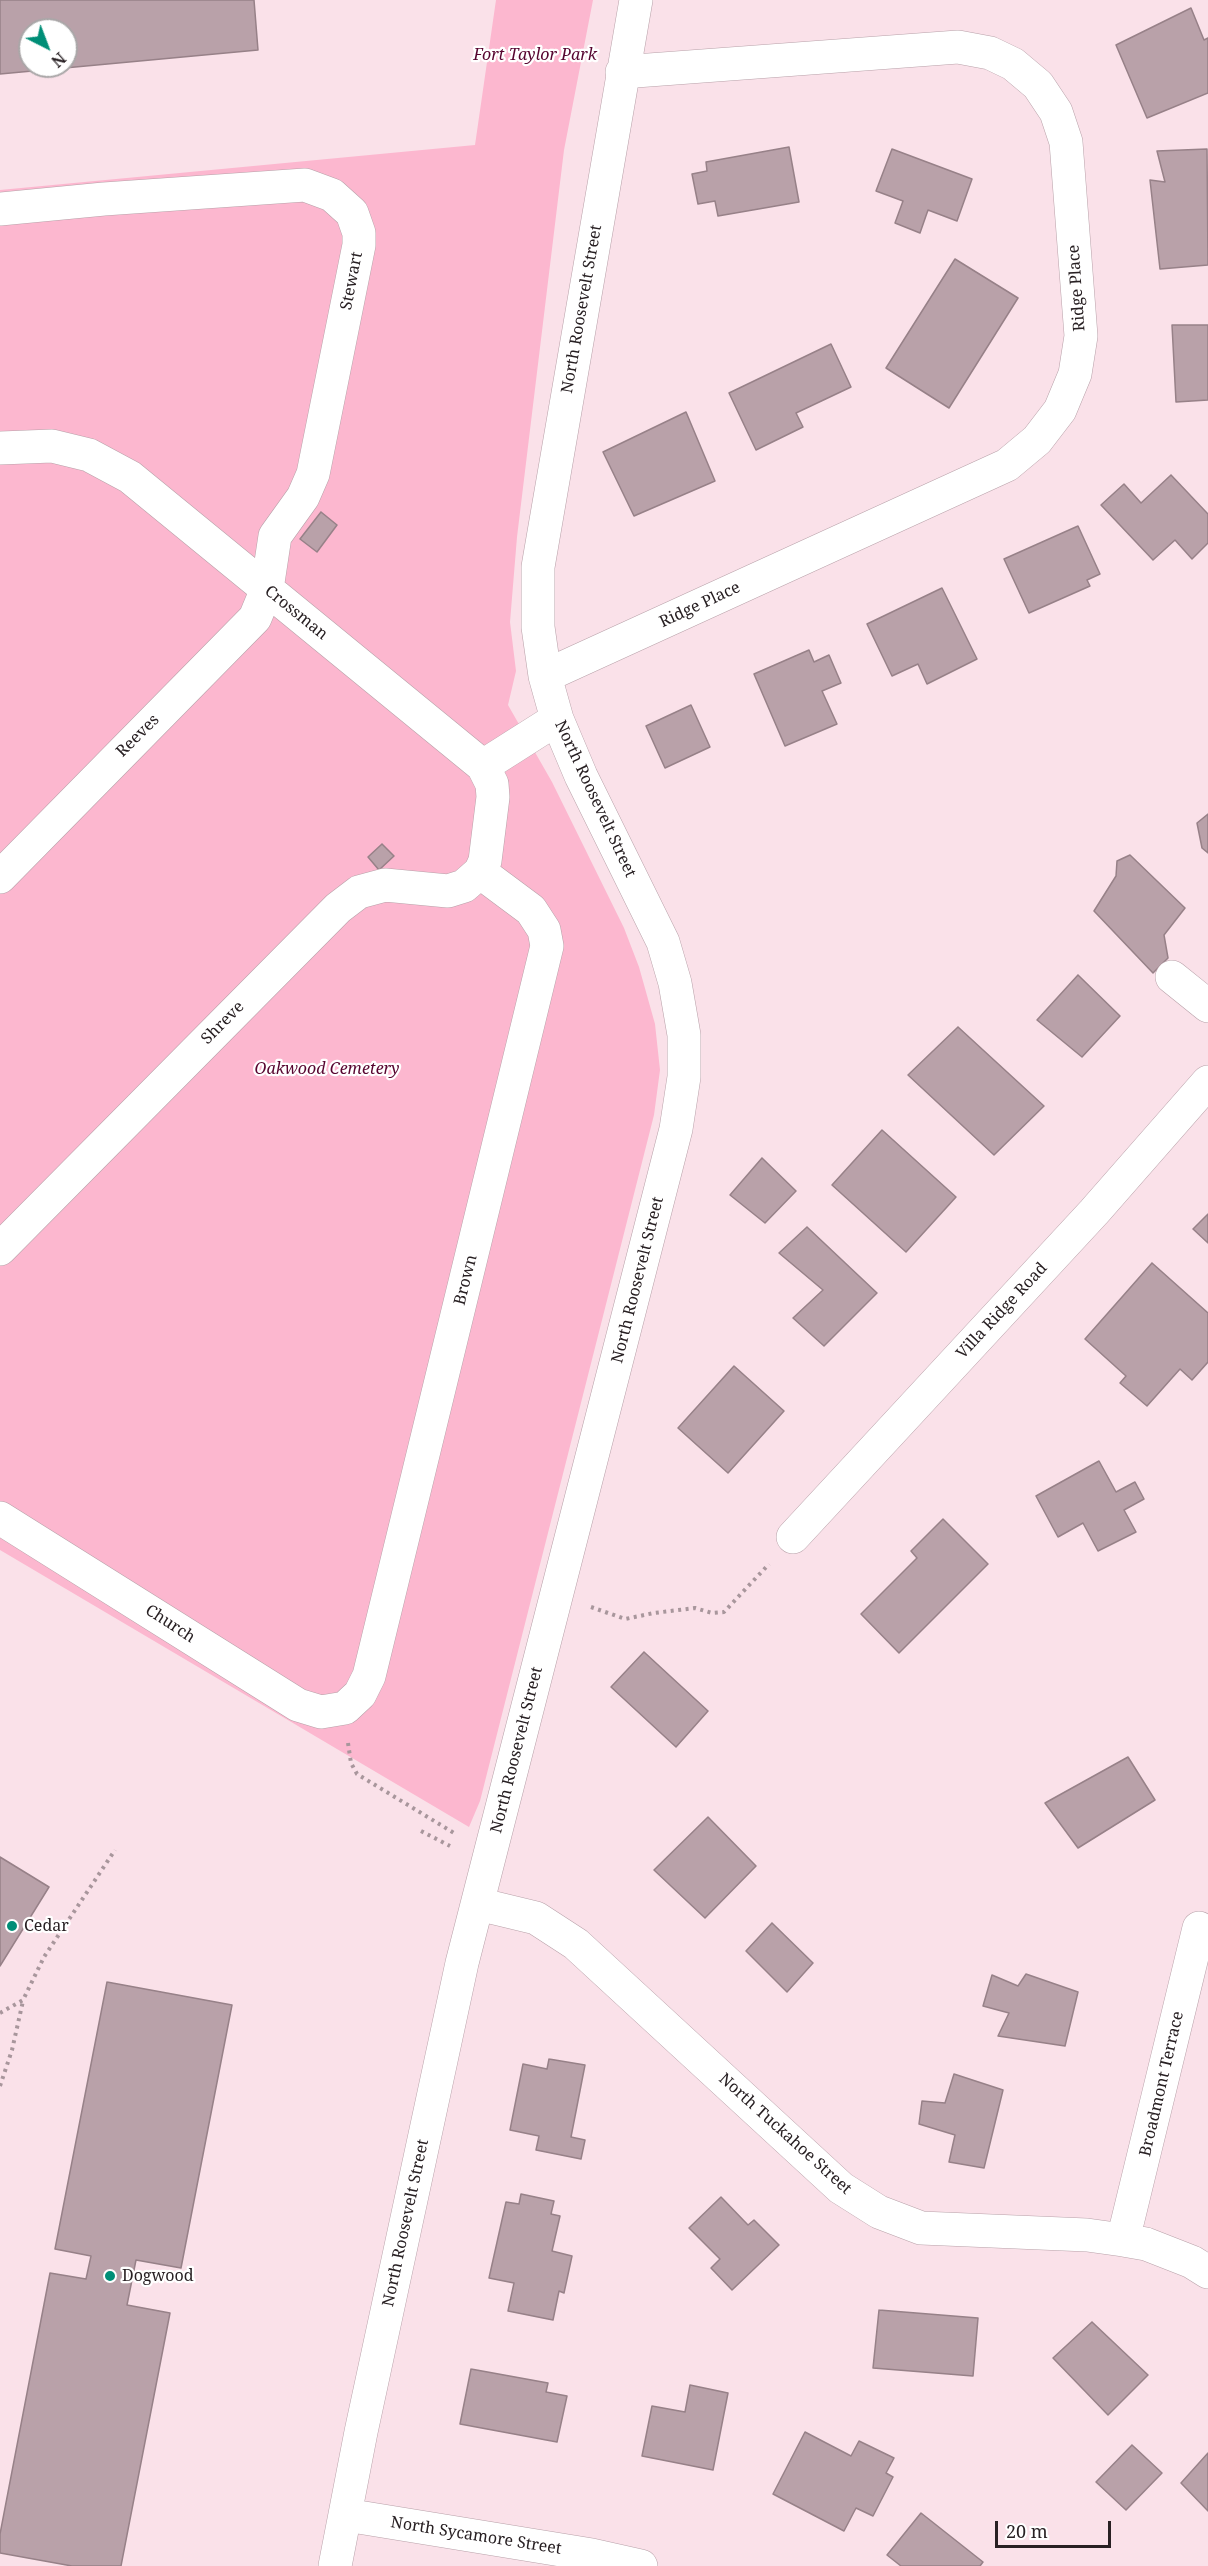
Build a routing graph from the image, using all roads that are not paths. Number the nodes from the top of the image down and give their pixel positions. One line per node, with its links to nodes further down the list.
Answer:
1 (636, 0): 2 (street, North Roosevelt Street)
2 (622, 72): 6 (street, North Roosevelt Street); 6 (street, Ridge Place)
3 (0, 209): 5 (street, Stewart)
4 (0, 448): 5 (street, Crossman)
5 (267, 589): 8 (street, Crossman); 10 (street, Reeves)
6 (545, 676): 7 (street, North Roosevelt Street)
7 (557, 719): 8 (street); 18 (street, North Roosevelt Street)
8 (483, 766): 9 (street)
9 (480, 872): 14 (street, Shreve); 17 (street, Brown)
10 (0, 877)
11 (1172, 977): 12 (street)
12 (1208, 1006)
13 (1208, 1082): 16 (street, Villa Ridge Road)
14 (0, 1249)
15 (0, 1518): 17 (street, Church)
16 (793, 1537)
17 (345, 1708)
18 (478, 1904): 20 (street, North Tuckahoe Street); 22 (street, North Roosevelt Street)
19 (1199, 1928): 20 (street, Broadmont Terrace)
20 (1123, 2240): 21 (street, North Tuckahoe Street)
21 (1208, 2272)
22 (346, 2515): 23 (street, North Roosevelt Street); 24 (street, North Sycamore Street)
23 (335, 2566)
24 (641, 2566)

